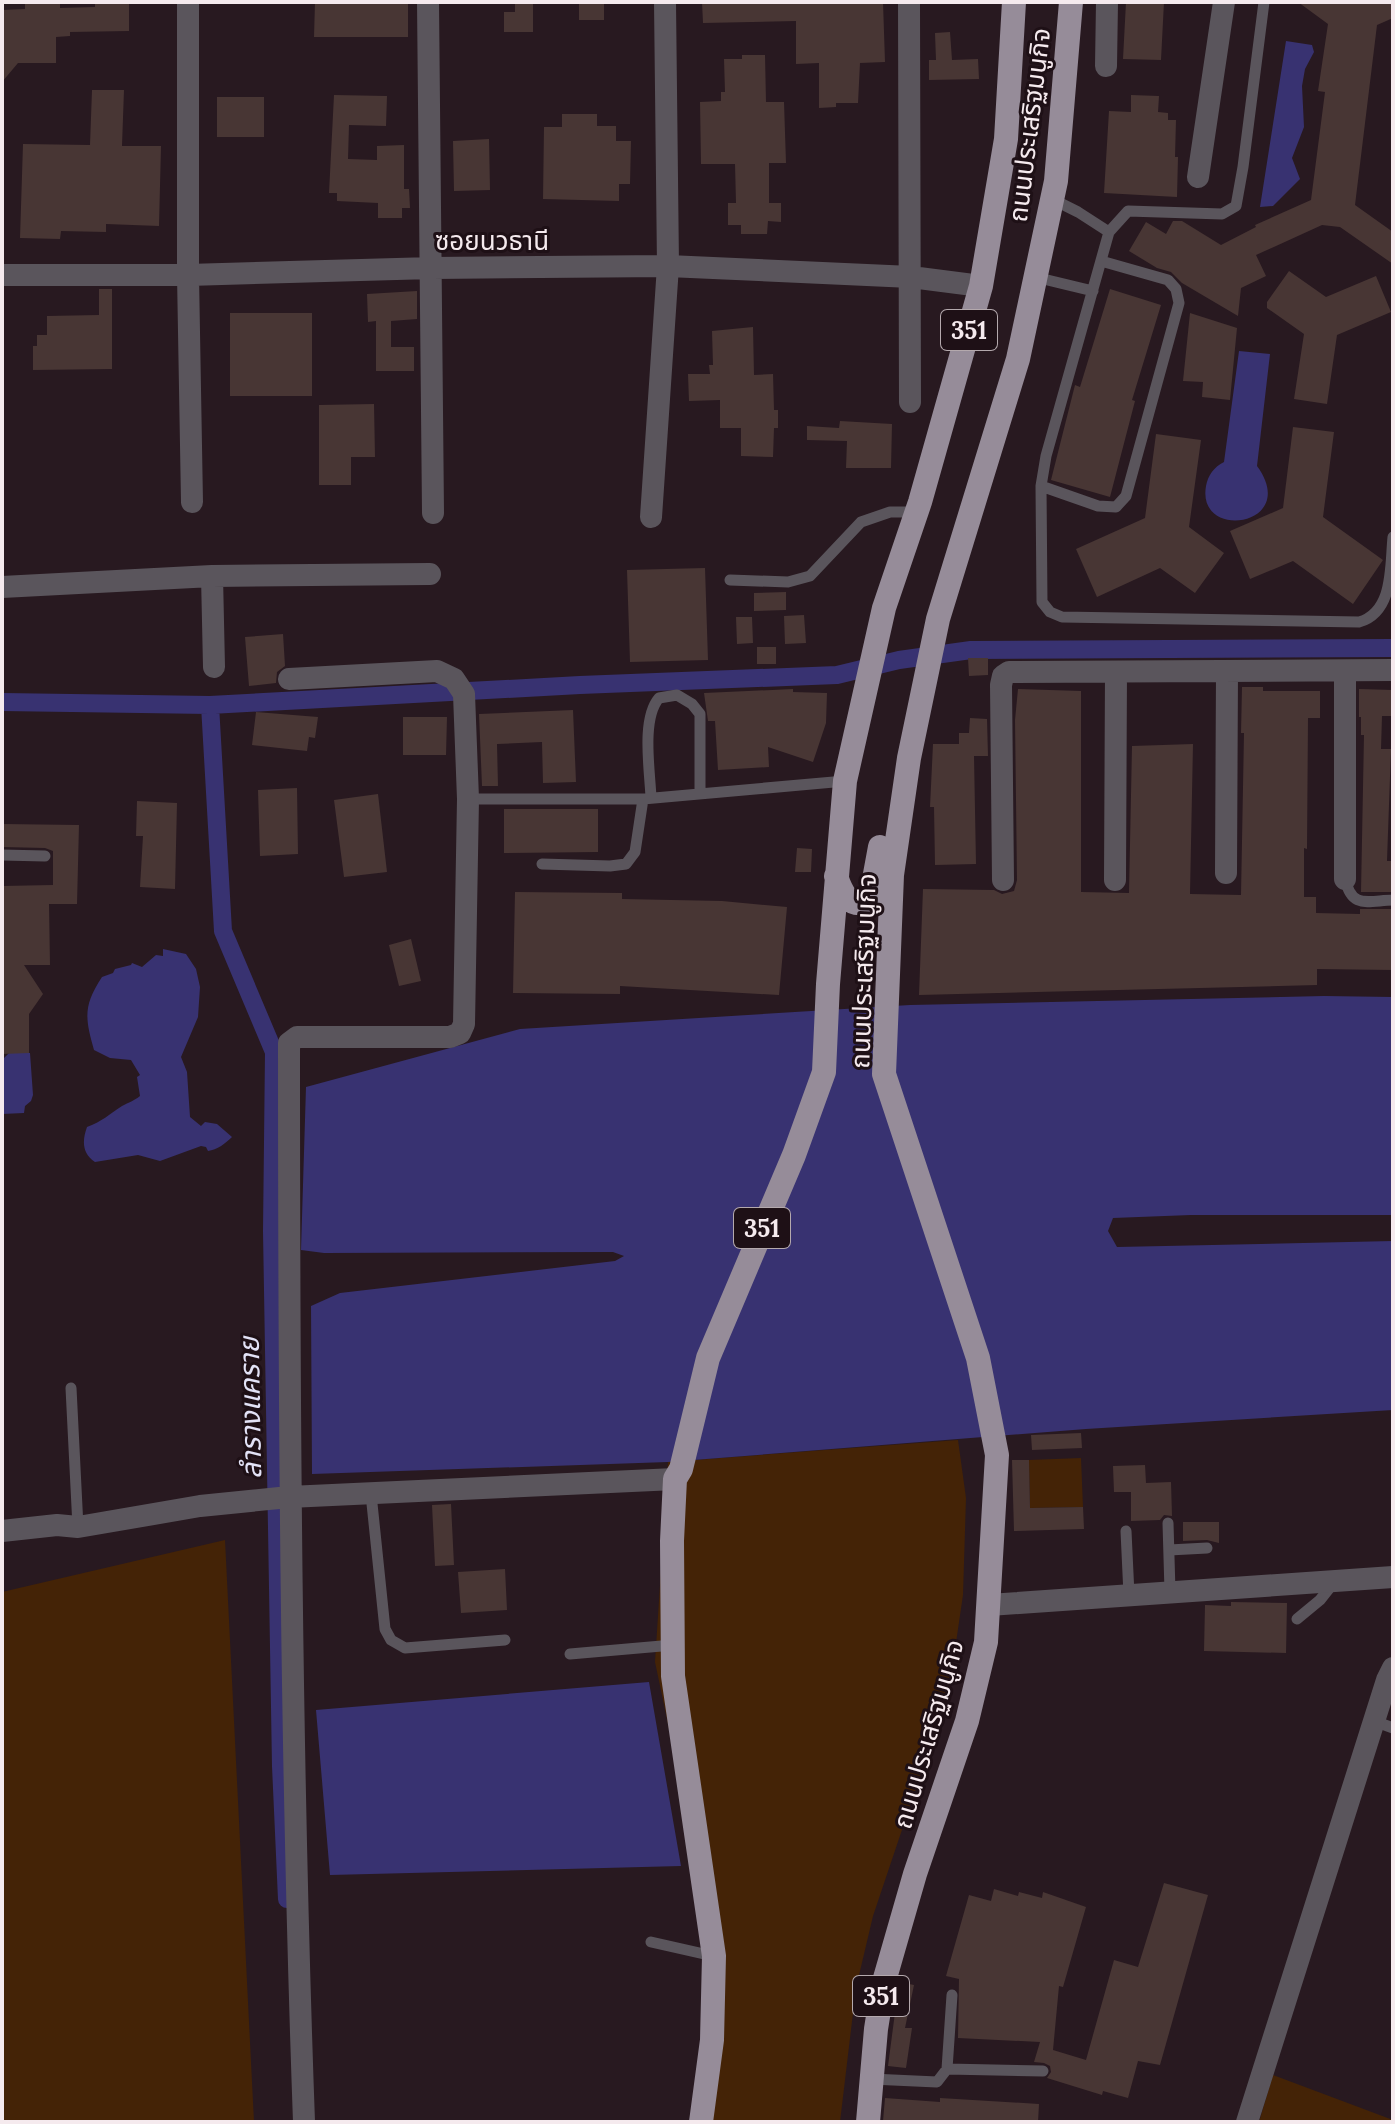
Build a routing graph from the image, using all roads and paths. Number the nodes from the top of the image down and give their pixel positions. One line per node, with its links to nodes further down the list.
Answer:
1 (188, 2): 18 (street)
2 (428, 2): 16 (street)
3 (665, 2): 15 (street)
4 (909, 2): 19 (street)
5 (1014, 2): 21 (main road, ถนนประเสริฐมนูกิจ / 351)
6 (1071, 2): 12 (main road, ถนนประเสริฐมนูกิจ / 351)
7 (1107, 2): 10 (street)
8 (1224, 2): 11 (street)
9 (1264, 2): 13 (lane)
10 (1106, 66)
11 (1198, 177)
12 (1052, 199): 13 (lane); 20 (main road, ถนนประเสริฐมนูกิจ / 351)
13 (1109, 232): 14 (lane)
14 (1101, 261): 22 (lane); 24 (lane)
15 (668, 266): 16 (street, ซอยนวธานี); 19 (street, ซอยนวธานี); 28 (street)
16 (432, 268): 18 (street, ซอยนวธานี); 27 (street)
17 (2, 275): 18 (street, ซอยนวธานี)
18 (188, 275): 25 (street)
19 (911, 277): 21 (street, ซอยนวธานี); 23 (street)
20 (1035, 277): 22 (lane); 34 (main road, ถนนประเสริฐมนูกิจ / 351)
21 (981, 286): 26 (main road, ถนนประเสริฐมนูกิจ / 351)
22 (1093, 291): 24 (lane)
23 (910, 402)
24 (1041, 486): 29 (lane)
25 (192, 502)
26 (916, 512): 32 (lane); 41 (main road, ถนนประเสริฐมนูกิจ / 351)
27 (433, 513)
28 (651, 517)
29 (1393, 537)
30 (430, 574): 31 (street)
31 (212, 576): 33 (street); 35 (street)
32 (730, 580)
33 (2, 587)
34 (928, 655): 49 (main road); 68 (main road, ถนนประเสริฐมนูกิจ / 351)
35 (214, 667)
36 (1393, 670): 37 (street)
37 (1345, 671): 39 (street); 50 (street)
38 (1116, 672): 39 (street); 51 (street); 52 (street)
39 (1227, 672): 48 (street)
40 (289, 679): 43 (street)
41 (845, 781): 42 (lane); 49 (main road, ถนนประเสริฐมนูกิจ / 351)
42 (700, 794): 44 (lane); 44 (lane)
43 (468, 799): 44 (lane); 57 (street)
44 (647, 799): 47 (lane)
45 (2, 855): 46 (lane)
46 (45, 856)
47 (542, 864)
48 (1226, 873)
49 (836, 876): 55 (main road, ถนนประเสริฐมนูกิจ / 351)
50 (1345, 879): 53 (lane)
51 (1003, 880)
52 (1115, 880)
53 (1393, 900)
54 (71, 1388): 59 (lane)
55 (678, 1474): 56 (street); 71 (main road, ถนนประเสริฐมนูกิจ / 351)
56 (371, 1494): 57 (street); 70 (lane)
57 (279, 1498): 59 (street); 81 (street)
58 (1168, 1523): 63 (lane)
59 (78, 1527): 60 (street)
60 (2, 1531)
61 (1126, 1531): 67 (lane)
62 (1207, 1548): 63 (lane)
63 (1169, 1550): 66 (lane)
64 (1393, 1577): 65 (street)
65 (1335, 1581): 66 (street); 69 (lane)
66 (1170, 1591): 67 (street)
67 (1129, 1595): 68 (street)
68 (989, 1605): 80 (main road, ถนนประเสริฐมนูกิจ / 351)
69 (1297, 1619)
70 (505, 1640)
71 (673, 1645): 72 (lane); 76 (main road, ถนนประเสริฐมนูกิจ / 351)
72 (570, 1654)
73 (1393, 1668): 74 (street)
74 (1383, 1725): 84 (street)
75 (651, 1942): 76 (lane)
76 (714, 1956): 82 (main road, ถนนประเสริฐมนูกิจ / 351)
77 (952, 1995): 78 (lane)
78 (947, 2069): 79 (lane); 80 (lane)
79 (1043, 2071)
80 (871, 2079): 83 (main road, ถนนประเสริฐมนูกิจ / 351)
81 (304, 2122)
82 (701, 2122)
83 (868, 2122)
84 (1247, 2122)

